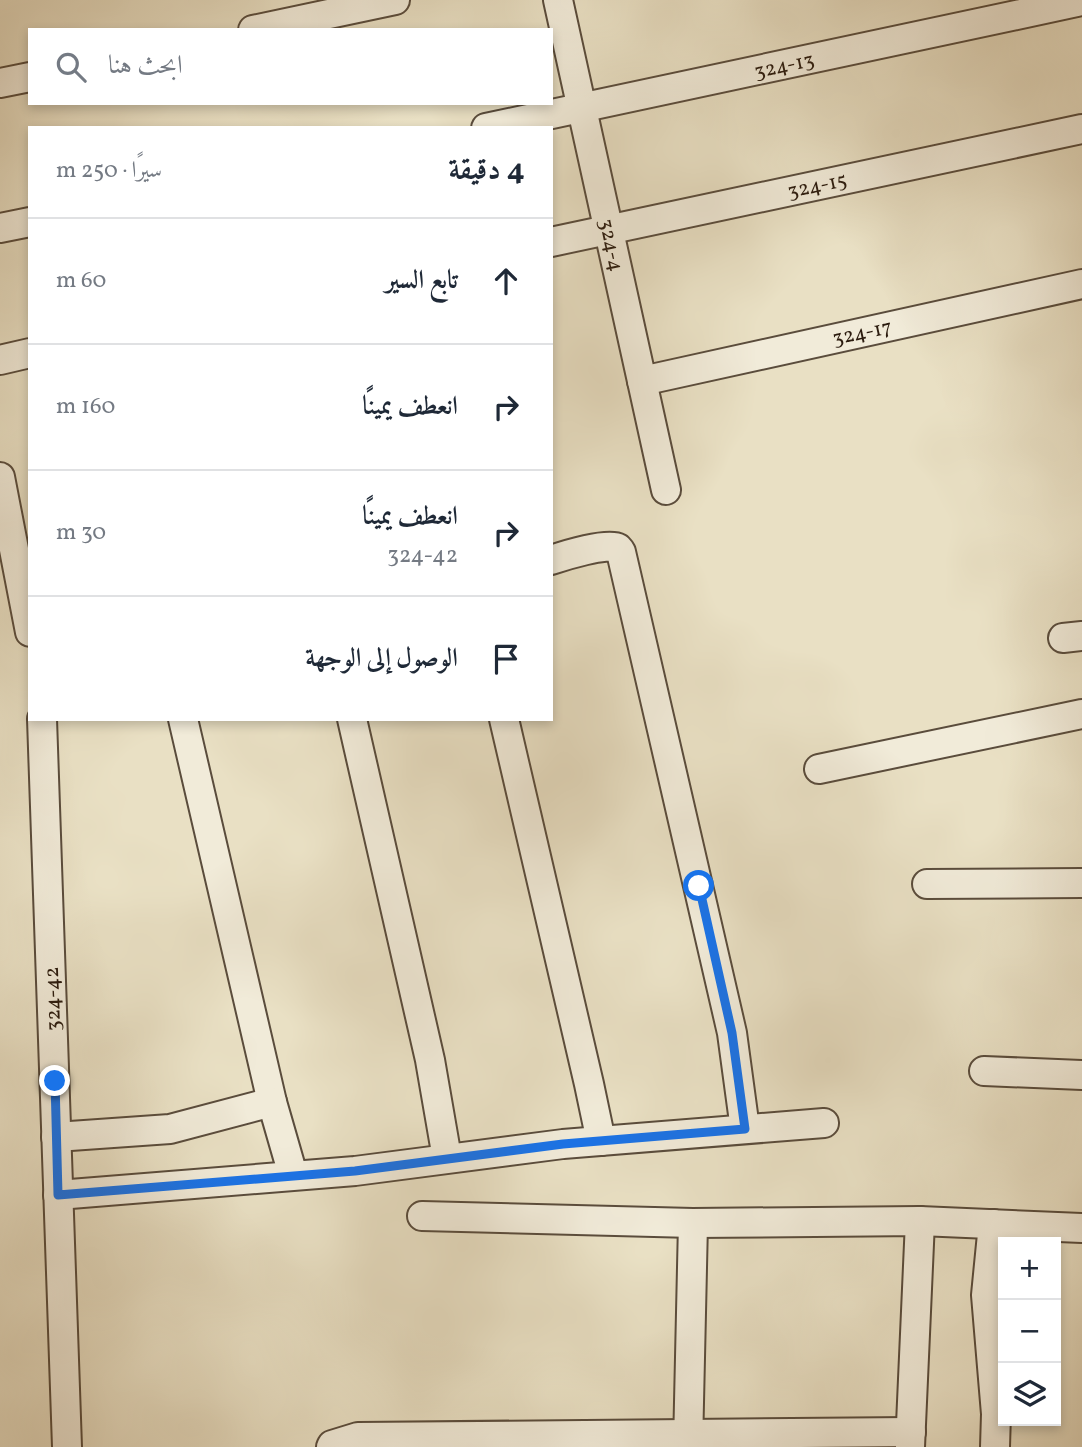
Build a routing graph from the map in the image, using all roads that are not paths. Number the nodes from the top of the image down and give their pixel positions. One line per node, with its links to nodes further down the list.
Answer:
1 (395, 0): 4 (street)
2 (558, 0): 7 (street, 324-4)
3 (1082, 1): 7 (street, 324-13)
4 (262, 28)
5 (28, 77): 6 (street)
6 (0, 83)
7 (582, 108): 8 (street, 324-13); 12 (street, 324-4)
8 (496, 126)
9 (1082, 129): 12 (street, 324-15)
10 (28, 222): 11 (street)
11 (0, 228)
12 (609, 230): 13 (street, 324-15); 17 (street, 324-4)
13 (553, 242)
14 (1082, 284): 17 (street, 324-17)
15 (28, 354): 16 (street)
16 (0, 360)
17 (642, 381): 19 (street, 324-4)
18 (0, 477): 21 (street)
19 (666, 490)
20 (553, 559): 35 (street)
21 (23, 564): 22 (street)
22 (28, 613)
23 (1082, 713): 28 (street)
24 (42, 721): 36 (street, 324-42)
25 (183, 721): 33 (street)
26 (352, 721): 38 (street)
27 (504, 721): 37 (street)
28 (819, 769)
29 (1082, 883): 30 (street)
30 (927, 884)
31 (984, 1071): 32 (street)
32 (1082, 1075)
33 (272, 1102): 36 (street); 39 (street)
34 (824, 1123): 35 (street)
35 (745, 1129): 37 (street)
36 (57, 1137): 40 (street, 324-42)
37 (601, 1141): 38 (street)
38 (447, 1158): 39 (street)
39 (293, 1175): 40 (street)
40 (58, 1195): 48 (street, 324-42)
41 (422, 1216): 43 (street)
42 (920, 1221): 43 (street); 44 (street); 47 (street)
43 (694, 1223): 46 (street)
44 (993, 1224): 45 (street); 50 (street)
45 (1082, 1227)
46 (688, 1440): 47 (street); 49 (street)
47 (911, 1440)
48 (67, 1447)
49 (331, 1447)
50 (995, 1447)

